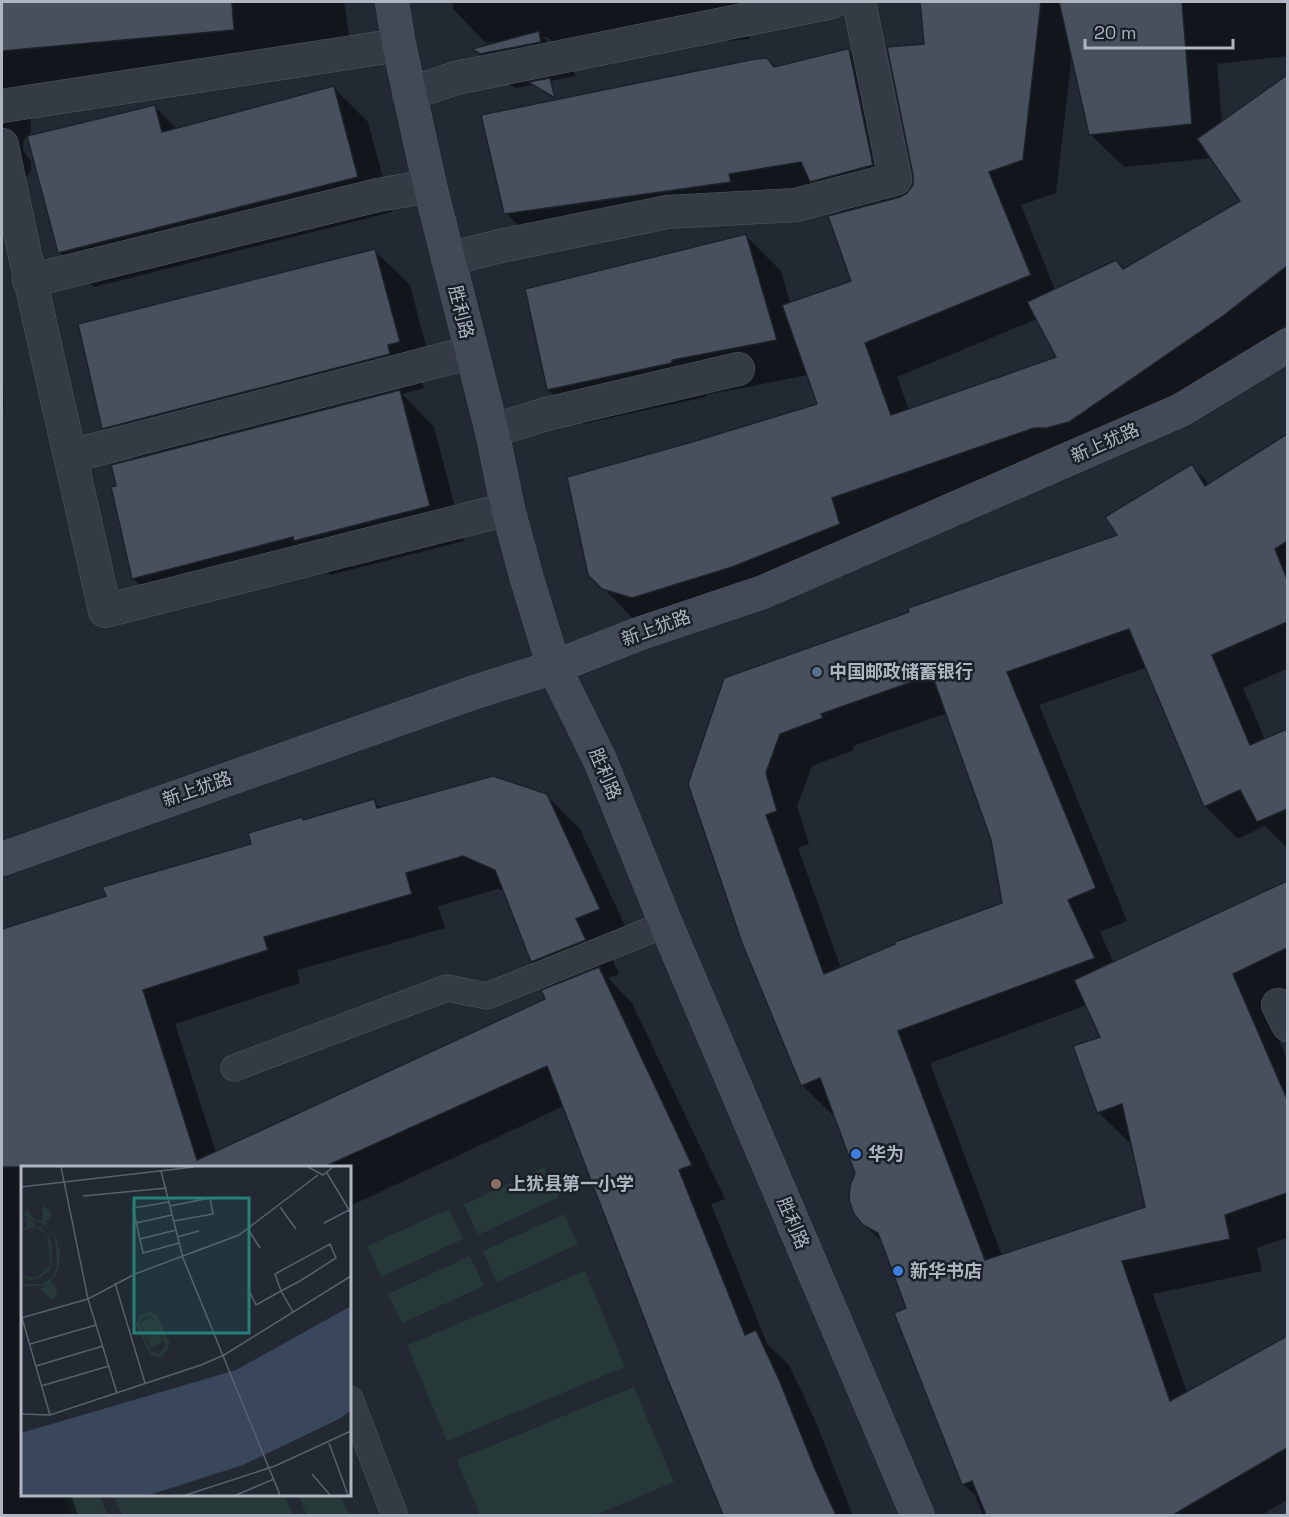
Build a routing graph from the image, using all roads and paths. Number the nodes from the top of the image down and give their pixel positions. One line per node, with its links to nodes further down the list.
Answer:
1 (392, 2): 4 (street, 胜利路)
2 (832, 2): 5 (street)
3 (859, 2): 9 (street)
4 (399, 45): 5 (street, 胜利路); 6 (street)
5 (409, 94): 8 (street, 胜利路)
6 (2, 106)
7 (2, 145): 10 (street)
8 (430, 186): 9 (street, 胜利路); 10 (street)
9 (448, 259): 12 (street, 胜利路)
10 (29, 281): 15 (street)
11 (1287, 346): 17 (street, 新上犹路)
12 (472, 352): 14 (street, 胜利路); 15 (street)
13 (738, 369): 14 (street)
14 (492, 431): 16 (street, 胜利路)
15 (71, 456): 16 (street)
16 (508, 509): 17 (street, 胜利路)
17 (554, 667): 18 (street, 新上犹路); 19 (street, 胜利路)
18 (2, 859)
19 (666, 924): 20 (lane); 23 (street, 胜利路)
20 (234, 1068)
21 (351, 1402): 22 (lane)
22 (395, 1515)
23 (918, 1515)

